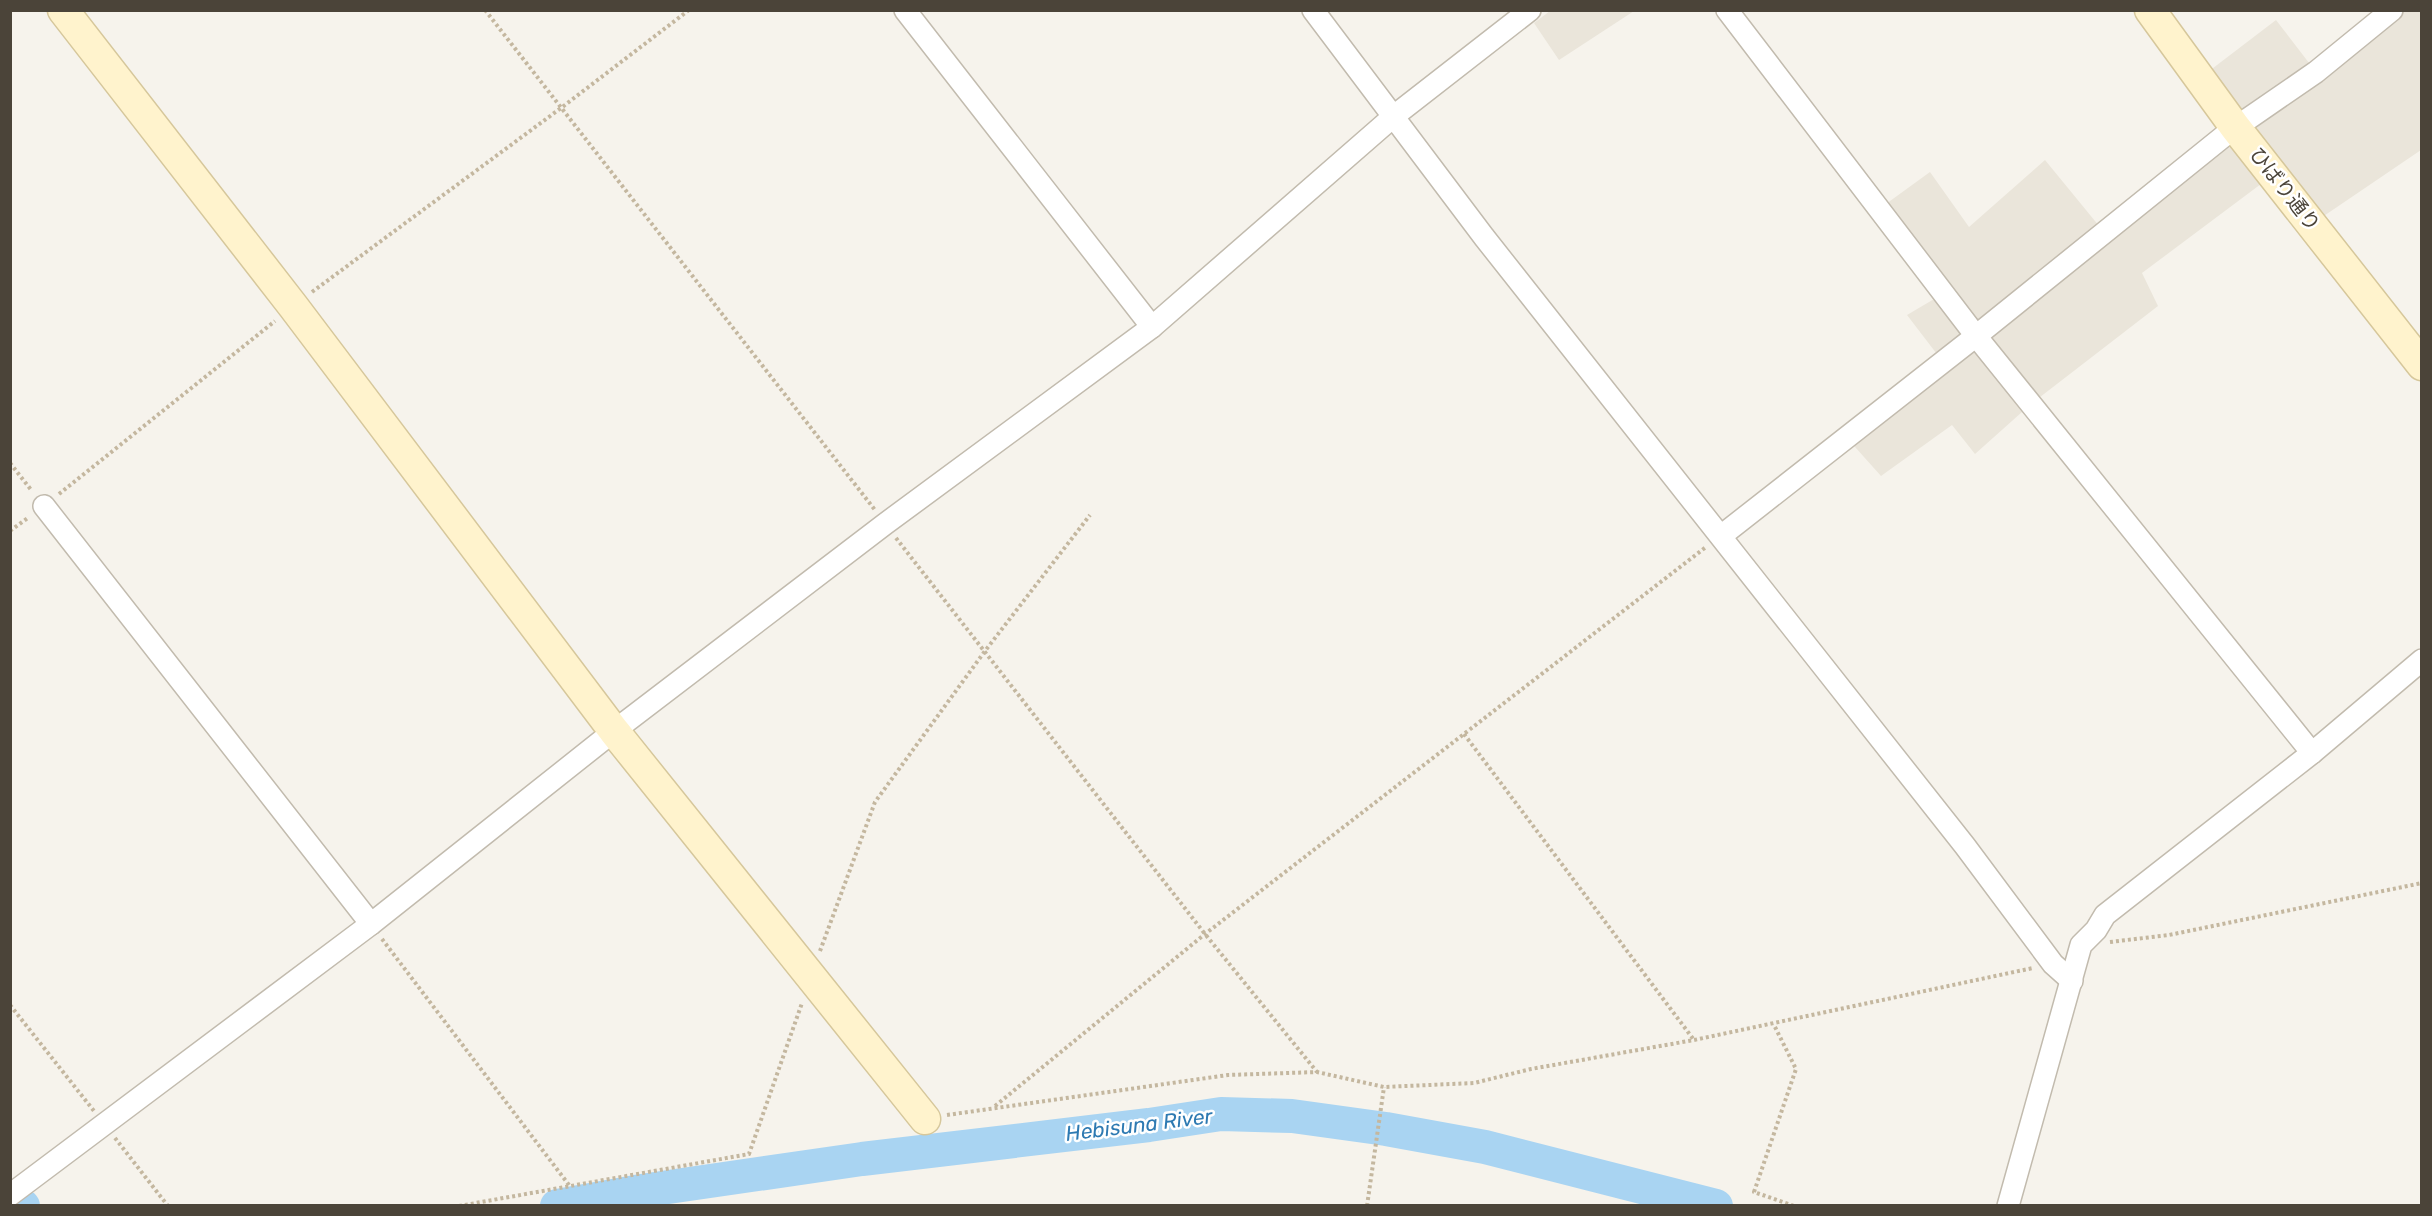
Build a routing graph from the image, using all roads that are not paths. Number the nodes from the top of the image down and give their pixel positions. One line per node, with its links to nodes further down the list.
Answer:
1 (63, 10): 16 (street)
2 (905, 10): 10 (street)
3 (1313, 10): 8 (street)
4 (1530, 10): 8 (street)
5 (1727, 10): 11 (street)
6 (2150, 10): 9 (street, ひばり通り)
7 (2392, 10): 9 (street)
8 (1394, 116): 10 (street); 14 (street)
9 (2235, 127): 11 (street); 12 (street, ひばり通り)
10 (1152, 327): 16 (street)
11 (1976, 336): 14 (street); 17 (street)
12 (2421, 365)
13 (44, 506): 18 (street)
14 (1721, 536): 19 (street)
15 (2421, 660): 17 (street)
16 (614, 731): 18 (street); 20 (street)
17 (2312, 753): 19 (street)
18 (371, 924): 21 (street)
19 (2072, 981): 22 (street)
20 (925, 1119)
21 (17, 1189)
22 (2008, 1206)

